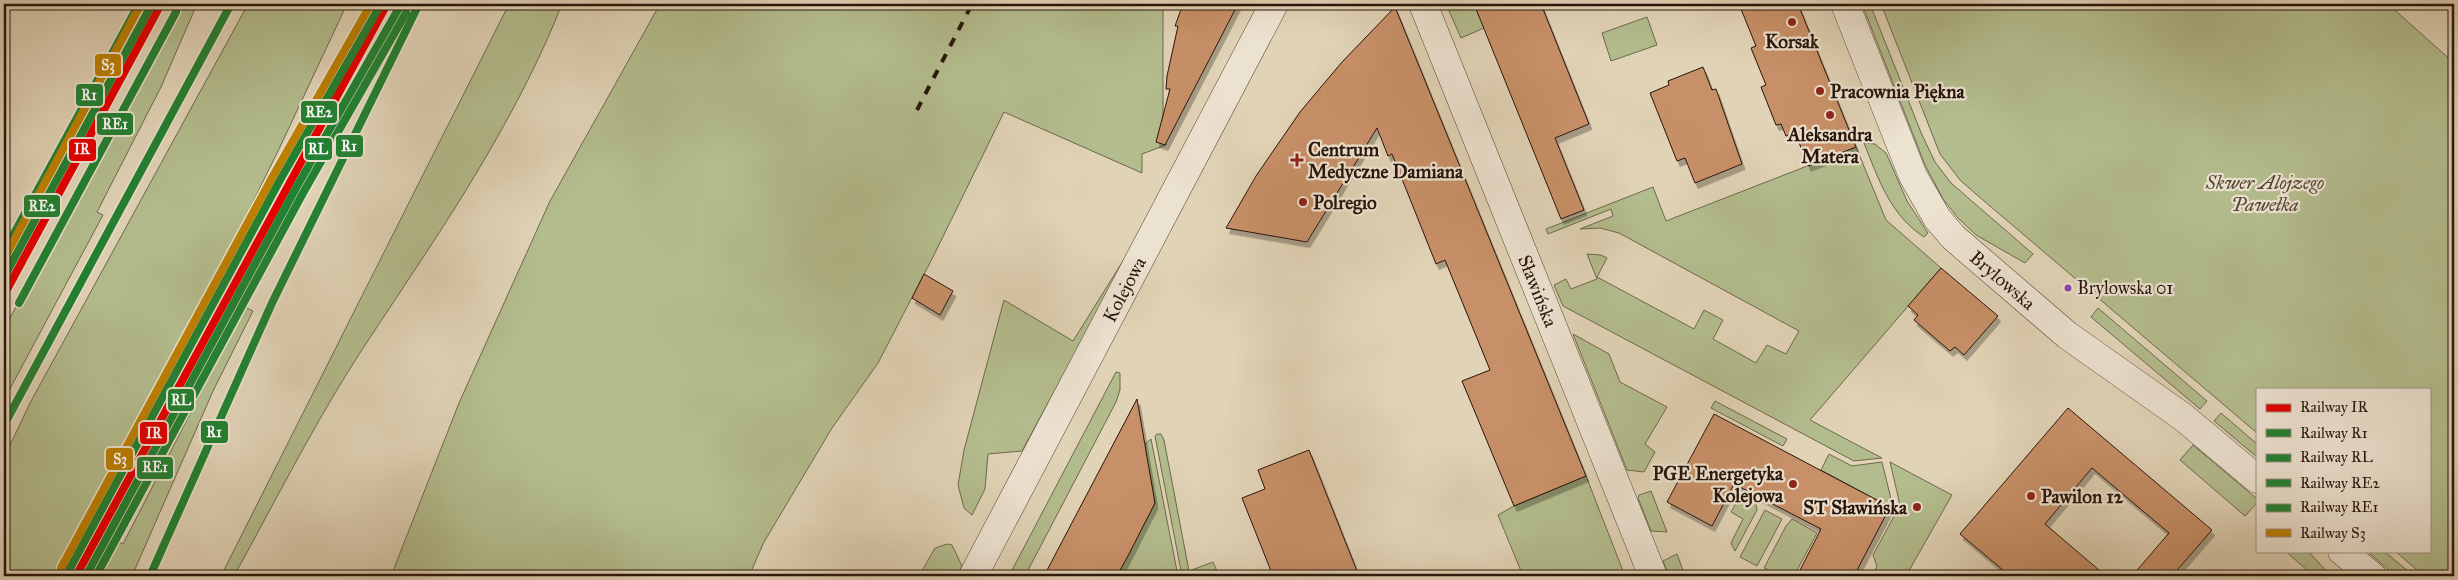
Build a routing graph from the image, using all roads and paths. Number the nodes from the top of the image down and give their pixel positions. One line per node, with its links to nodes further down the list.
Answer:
1 (1274, 4): 6 (street, Kolejowa)
2 (1423, 4): 7 (street, Sławińska)
3 (1845, 4): 4 (street, Brylowska)
4 (2256, 478)
5 (2343, 552): 8 (street)
6 (973, 576)
7 (1652, 576)
8 (2372, 576)

